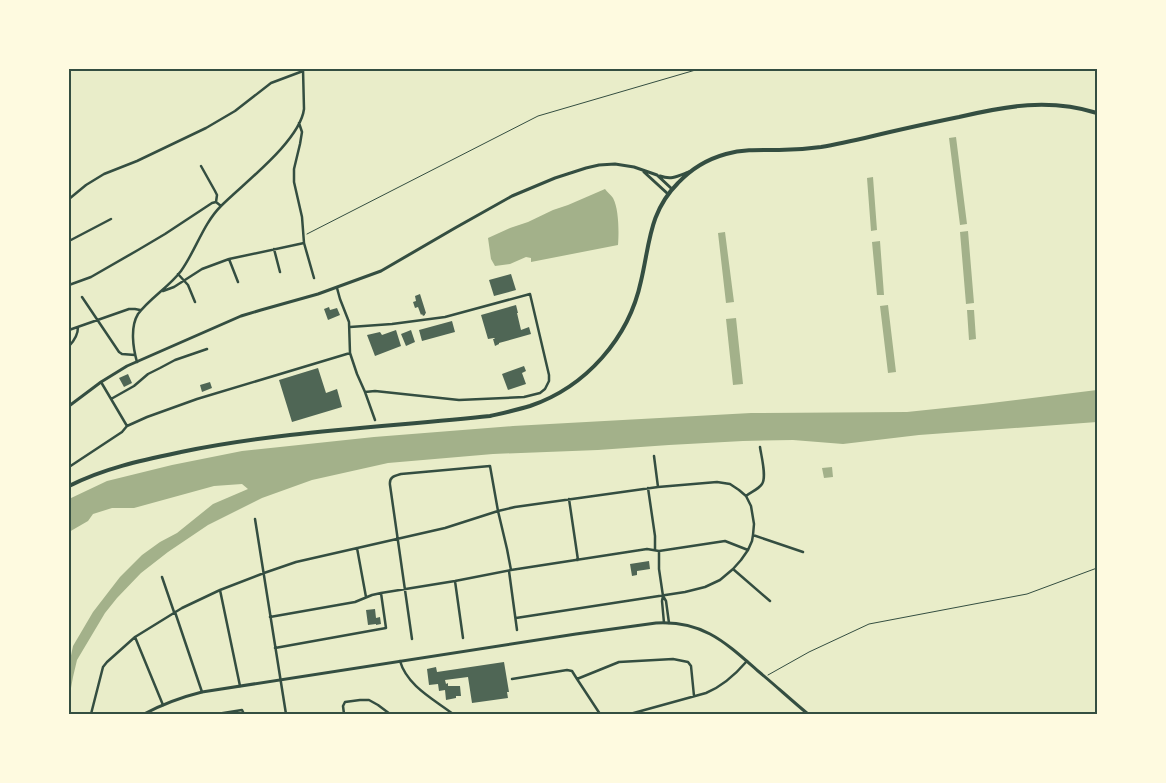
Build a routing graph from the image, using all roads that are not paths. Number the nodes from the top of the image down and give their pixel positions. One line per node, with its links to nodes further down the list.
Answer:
1 (303, 70): 3 (street); 10 (street)
2 (1097, 113): 6 (main road)
3 (299, 123): 12 (street); 15 (street)
4 (201, 166): 11 (street)
5 (642, 170): 7 (street); 9 (street); 24 (street)
6 (691, 171): 7 (street); 8 (main road)
7 (657, 175): 8 (street)
8 (672, 188): 9 (main road)
9 (668, 194): 47 (main road)
10 (69, 199)
11 (216, 202): 12 (street); 23 (street)
12 (221, 206): 19 (street)
13 (110, 219): 14 (street)
14 (69, 241)
15 (304, 243): 16 (street); 20 (street)
16 (274, 249): 17 (street); 18 (street)
17 (229, 259): 21 (street); 22 (street)
18 (280, 272)
19 (178, 274): 21 (street); 25 (street)
20 (314, 278)
21 (184, 280): 25 (street); 27 (street)
22 (238, 282)
23 (69, 284)
24 (338, 288): 31 (street); 37 (street)
25 (163, 291): 28 (street)
26 (82, 297): 29 (street)
27 (195, 302)
28 (140, 310): 29 (street); 36 (street)
29 (97, 320): 30 (street); 36 (street)
30 (78, 326): 32 (street); 33 (street)
31 (350, 328): 35 (street); 39 (street)
32 (69, 330)
33 (69, 346)
34 (207, 349): 40 (street)
35 (350, 353): 39 (street); 43 (street)
36 (135, 355): 37 (street)
37 (137, 362): 38 (street)
38 (101, 382): 40 (street); 41 (street)
39 (366, 392): 42 (street)
40 (111, 399): 43 (street)
41 (69, 406)
42 (375, 420)
43 (127, 426): 46 (street)
44 (760, 447): 50 (street)
45 (654, 456): 48 (street)
46 (69, 467)
47 (69, 486)
48 (658, 487): 49 (street); 50 (street)
49 (648, 488): 51 (street); 57 (street)
50 (746, 496): 54 (street)
51 (569, 500): 52 (street); 61 (street)
52 (498, 511): 55 (street); 55 (street); 63 (street)
53 (255, 519): 64 (street)
54 (753, 535): 58 (street); 60 (street)
55 (397, 538): 56 (street); 67 (street)
56 (357, 548): 64 (street); 71 (street)
57 (655, 549): 59 (street); 61 (street)
58 (748, 550): 59 (street); 62 (street)
59 (659, 551): 70 (street)
60 (804, 552)
61 (578, 560): 63 (street)
62 (733, 569): 70 (street); 72 (street)
63 (510, 570): 66 (street); 75 (street)
64 (264, 573): 68 (street); 74 (street)
65 (162, 577): 73 (street)
66 (455, 582): 67 (street); 80 (street)
67 (405, 588): 69 (street); 81 (street)
68 (220, 590): 73 (street); 88 (street)
69 (381, 593): 71 (street); 82 (street)
70 (663, 596): 75 (street); 76 (street); 77 (street)
71 (366, 597): 74 (street)
72 (770, 600)
73 (175, 612): 79 (street); 89 (street)
74 (270, 617): 82 (street)
75 (516, 618): 78 (street)
76 (664, 623): 77 (street); 83 (street)
77 (669, 623): 84 (street)
78 (517, 630)
79 (135, 637): 91 (street); 92 (street)
80 (463, 638)
81 (412, 640)
82 (275, 648): 87 (street)
83 (400, 661): 87 (street); 99 (street)
84 (748, 661): 90 (street); 102 (street)
85 (512, 679): 86 (street)
86 (577, 679): 90 (street); 100 (street)
87 (280, 680): 88 (street); 96 (street)
88 (240, 686): 89 (street)
89 (202, 692): 91 (street)
90 (694, 696): 101 (street)
91 (163, 705): 93 (street)
92 (91, 714)
93 (144, 714)
94 (218, 714): 95 (street)
95 (244, 714)
96 (286, 714)
97 (344, 714): 98 (street)
98 (390, 714)
99 (454, 714)
100 (600, 714)
101 (630, 714)
102 (808, 714)

